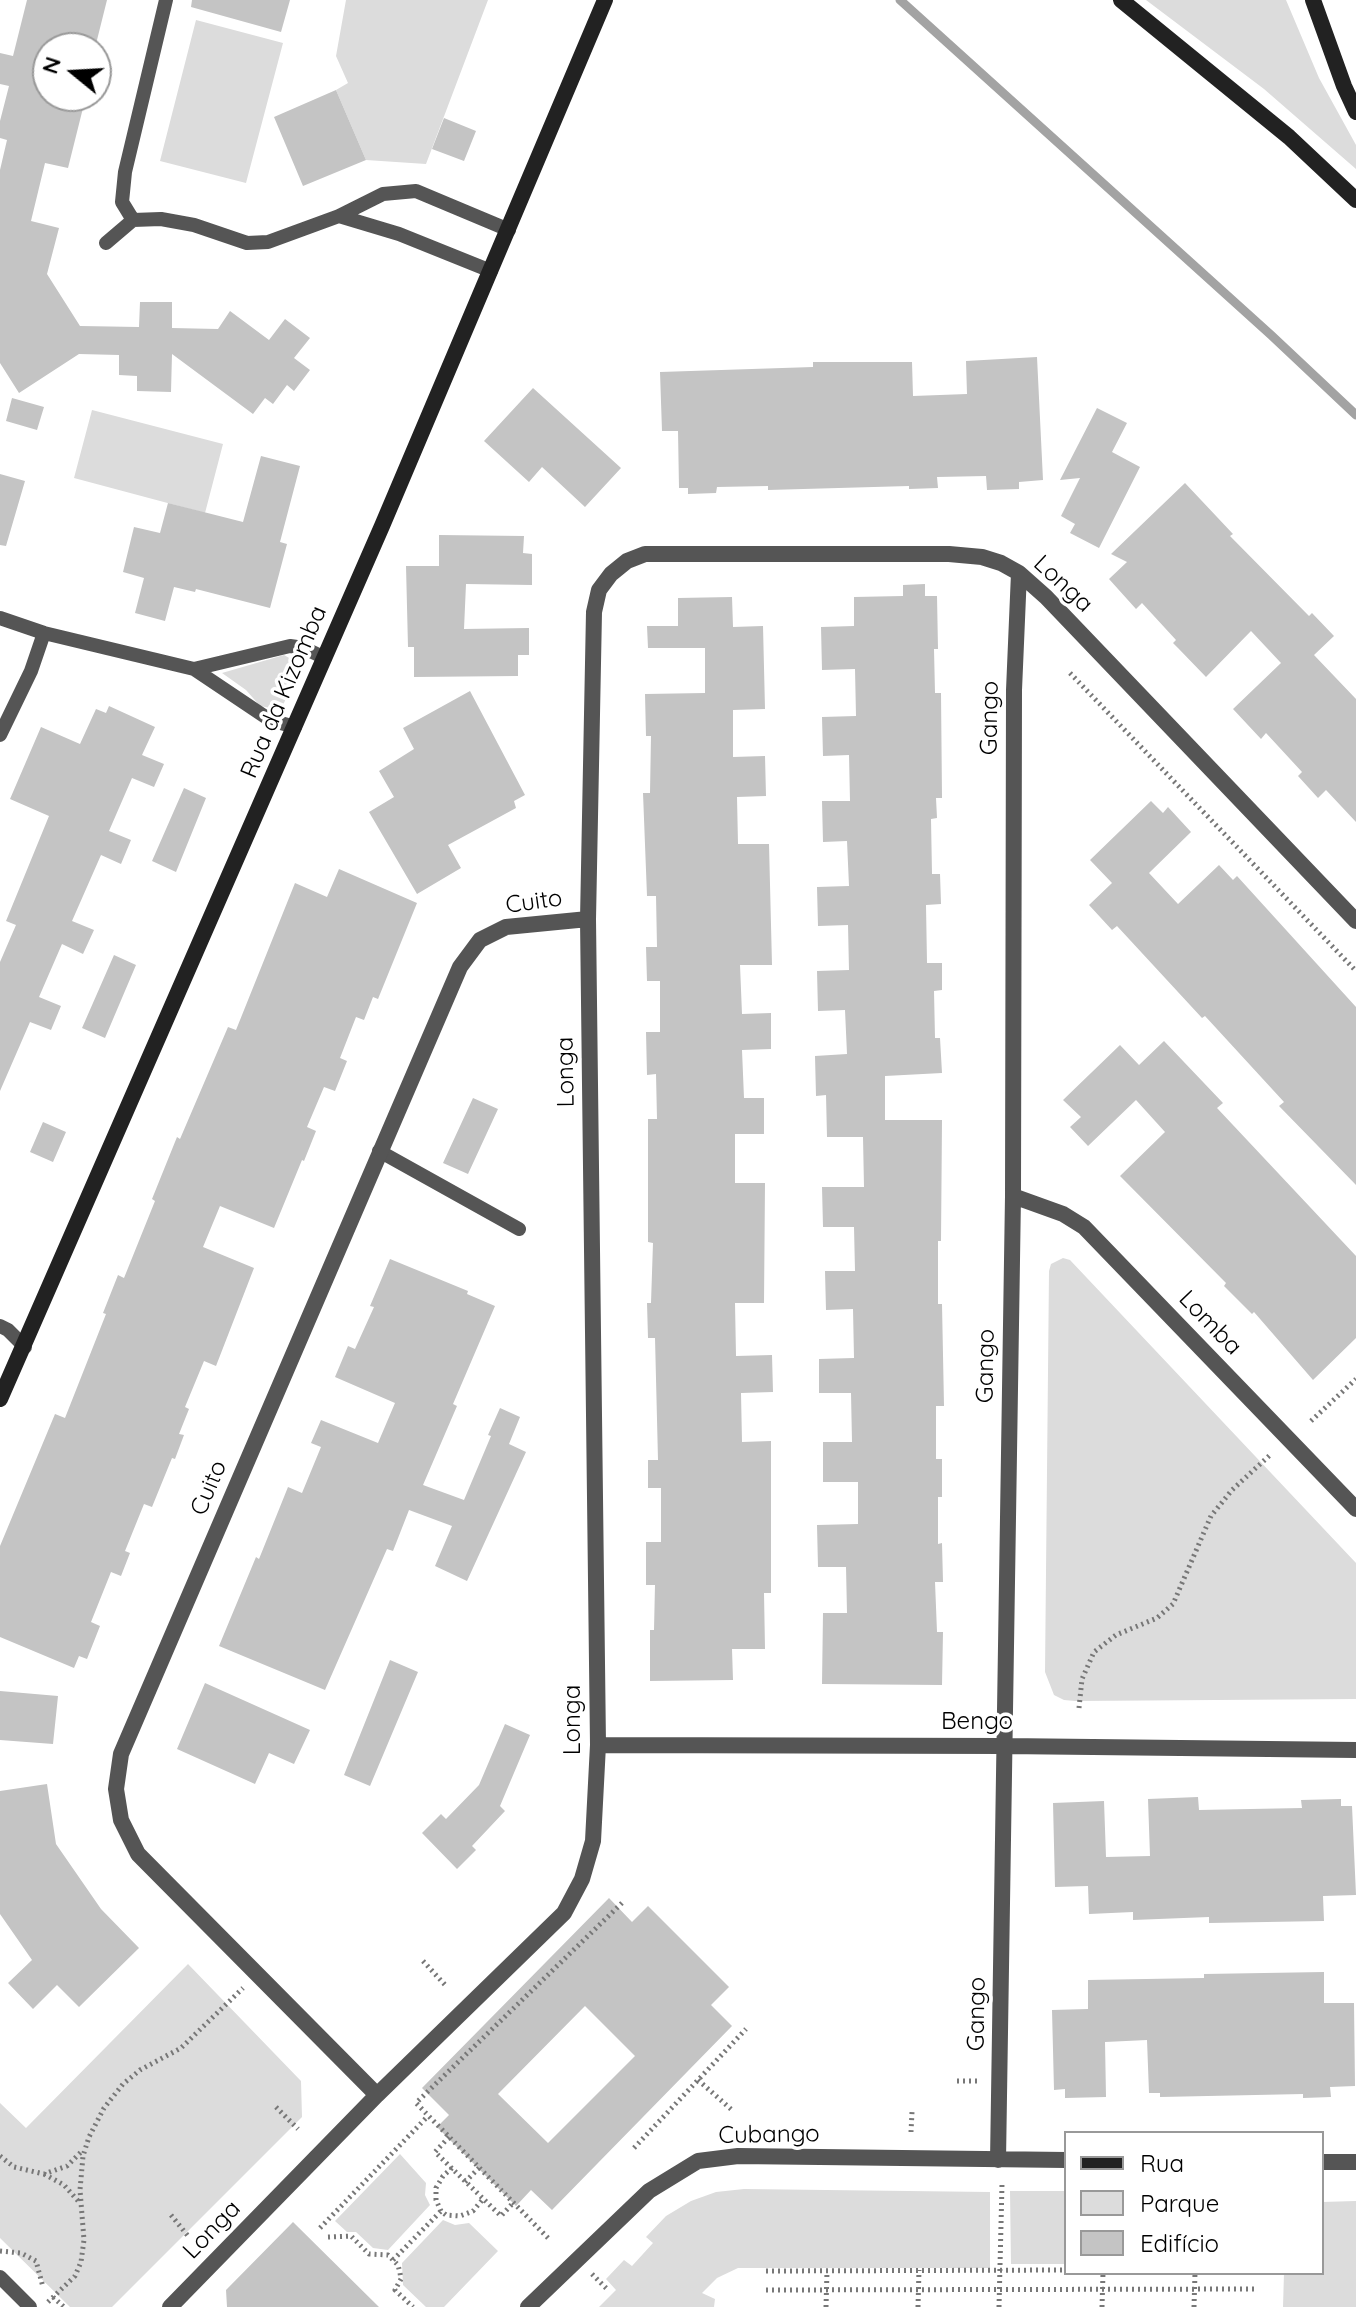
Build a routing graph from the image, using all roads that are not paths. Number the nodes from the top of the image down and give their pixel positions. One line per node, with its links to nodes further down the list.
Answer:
1 (166, 0): 8 (lane)
2 (605, 0): 9 (main road, Rua da Kizomba)
3 (1121, 0): 6 (main road)
4 (1313, 0): 5 (main road)
5 (1356, 112)
6 (1356, 200)
7 (339, 216): 8 (lane); 9 (lane); 11 (lane)
8 (133, 220): 10 (lane)
9 (509, 230): 11 (main road, Rua da Kizomba)
10 (106, 243)
11 (491, 271): 15 (main road, Rua da Kizomba)
12 (1019, 573): 19 (street, Longa); 20 (street, Longa); 22 (street, Gango)
13 (0, 618): 14 (lane)
14 (44, 633): 16 (lane); 18 (lane)
15 (325, 658): 16 (lane); 17 (main road, Rua da Kizomba)
16 (194, 669): 17 (lane)
17 (295, 727): 25 (main road, Rua da Kizomba)
18 (0, 735)
19 (588, 919): 21 (street, Cuito); 28 (street, Longa)
20 (1356, 921)
21 (379, 1151): 23 (lane); 31 (street, Cuito)
22 (1013, 1196): 27 (street, Lomba); 29 (street, Gango)
23 (519, 1229)
24 (0, 1326): 25 (lane)
25 (25, 1347): 26 (main road, Rua da Kizomba)
26 (2, 1389)
27 (1356, 1509)
28 (598, 1745): 29 (street, Bengo); 31 (street, Longa)
29 (1005, 1746): 30 (street, Bengo); 32 (street, Gango)
30 (1356, 1750)
31 (377, 2095): 38 (street, Longa)
32 (998, 2160): 33 (street, Cubango); 39 (street, Cubango)
33 (1064, 2160)
34 (1324, 2162): 35 (street)
35 (1356, 2162)
36 (0, 2277): 37 (lane)
37 (30, 2307)
38 (170, 2307)
39 (528, 2307)

